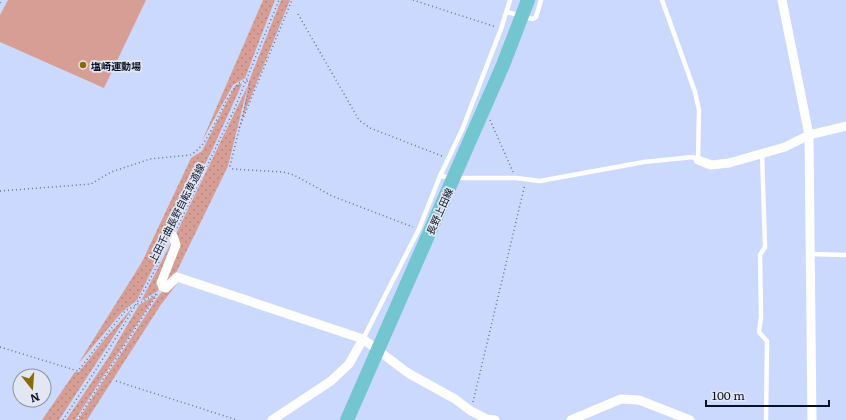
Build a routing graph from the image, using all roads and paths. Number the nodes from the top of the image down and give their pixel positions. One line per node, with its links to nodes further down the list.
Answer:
1 (279, 0): 13 (path, 上田千曲長野自転車道線)
2 (292, 0): 16 (path)
3 (413, 0): 12 (path)
4 (510, 0): 9 (lane)
5 (528, 0): 11 (main road, 長野上田線)
6 (541, 0): 11 (lane)
7 (662, 0): 20 (lane)
8 (782, 0): 17 (street)
9 (507, 12): 11 (lane); 12 (lane)
10 (298, 14): 19 (path)
11 (522, 16): 14 (main road, 長野上田線)
12 (501, 29): 14 (lane)
13 (247, 81): 16 (path); 24 (path); 26 (path, 上田千曲長野自転車道線)
14 (481, 103): 19 (lane); 21 (main road, 長野上田線); 22 (path)
15 (846, 126): 17 (street)
16 (238, 132): 25 (path)
17 (809, 135): 18 (street); 27 (street)
18 (762, 153): 20 (street); 44 (lane)
19 (449, 159): 21 (lane)
20 (698, 160): 23 (lane)
21 (447, 177): 22 (lane); 25 (lane); 33 (main road, 長野上田線)
22 (516, 178): 23 (lane)
23 (526, 181): 35 (path)
24 (0, 191)
25 (419, 229): 31 (lane)
26 (173, 236): 31 (street)
27 (810, 254): 28 (lane); 45 (street)
28 (846, 255)
29 (162, 256): 30 (path, 上田千曲長野自転車道線)
30 (138, 303): 32 (path); 36 (path, 上田千曲長野自転車道線); 37 (path)
31 (363, 339): 33 (street); 39 (street)
32 (0, 347)
33 (378, 349): 35 (street); 40 (main road, 長野上田線)
34 (116, 381): 38 (path)
35 (471, 416): 41 (street)
36 (63, 420)
37 (77, 420)
38 (237, 420)
39 (272, 420)
40 (347, 420)
41 (495, 420)
42 (572, 420): 43 (street)
43 (690, 420)
44 (766, 420)
45 (812, 420)

